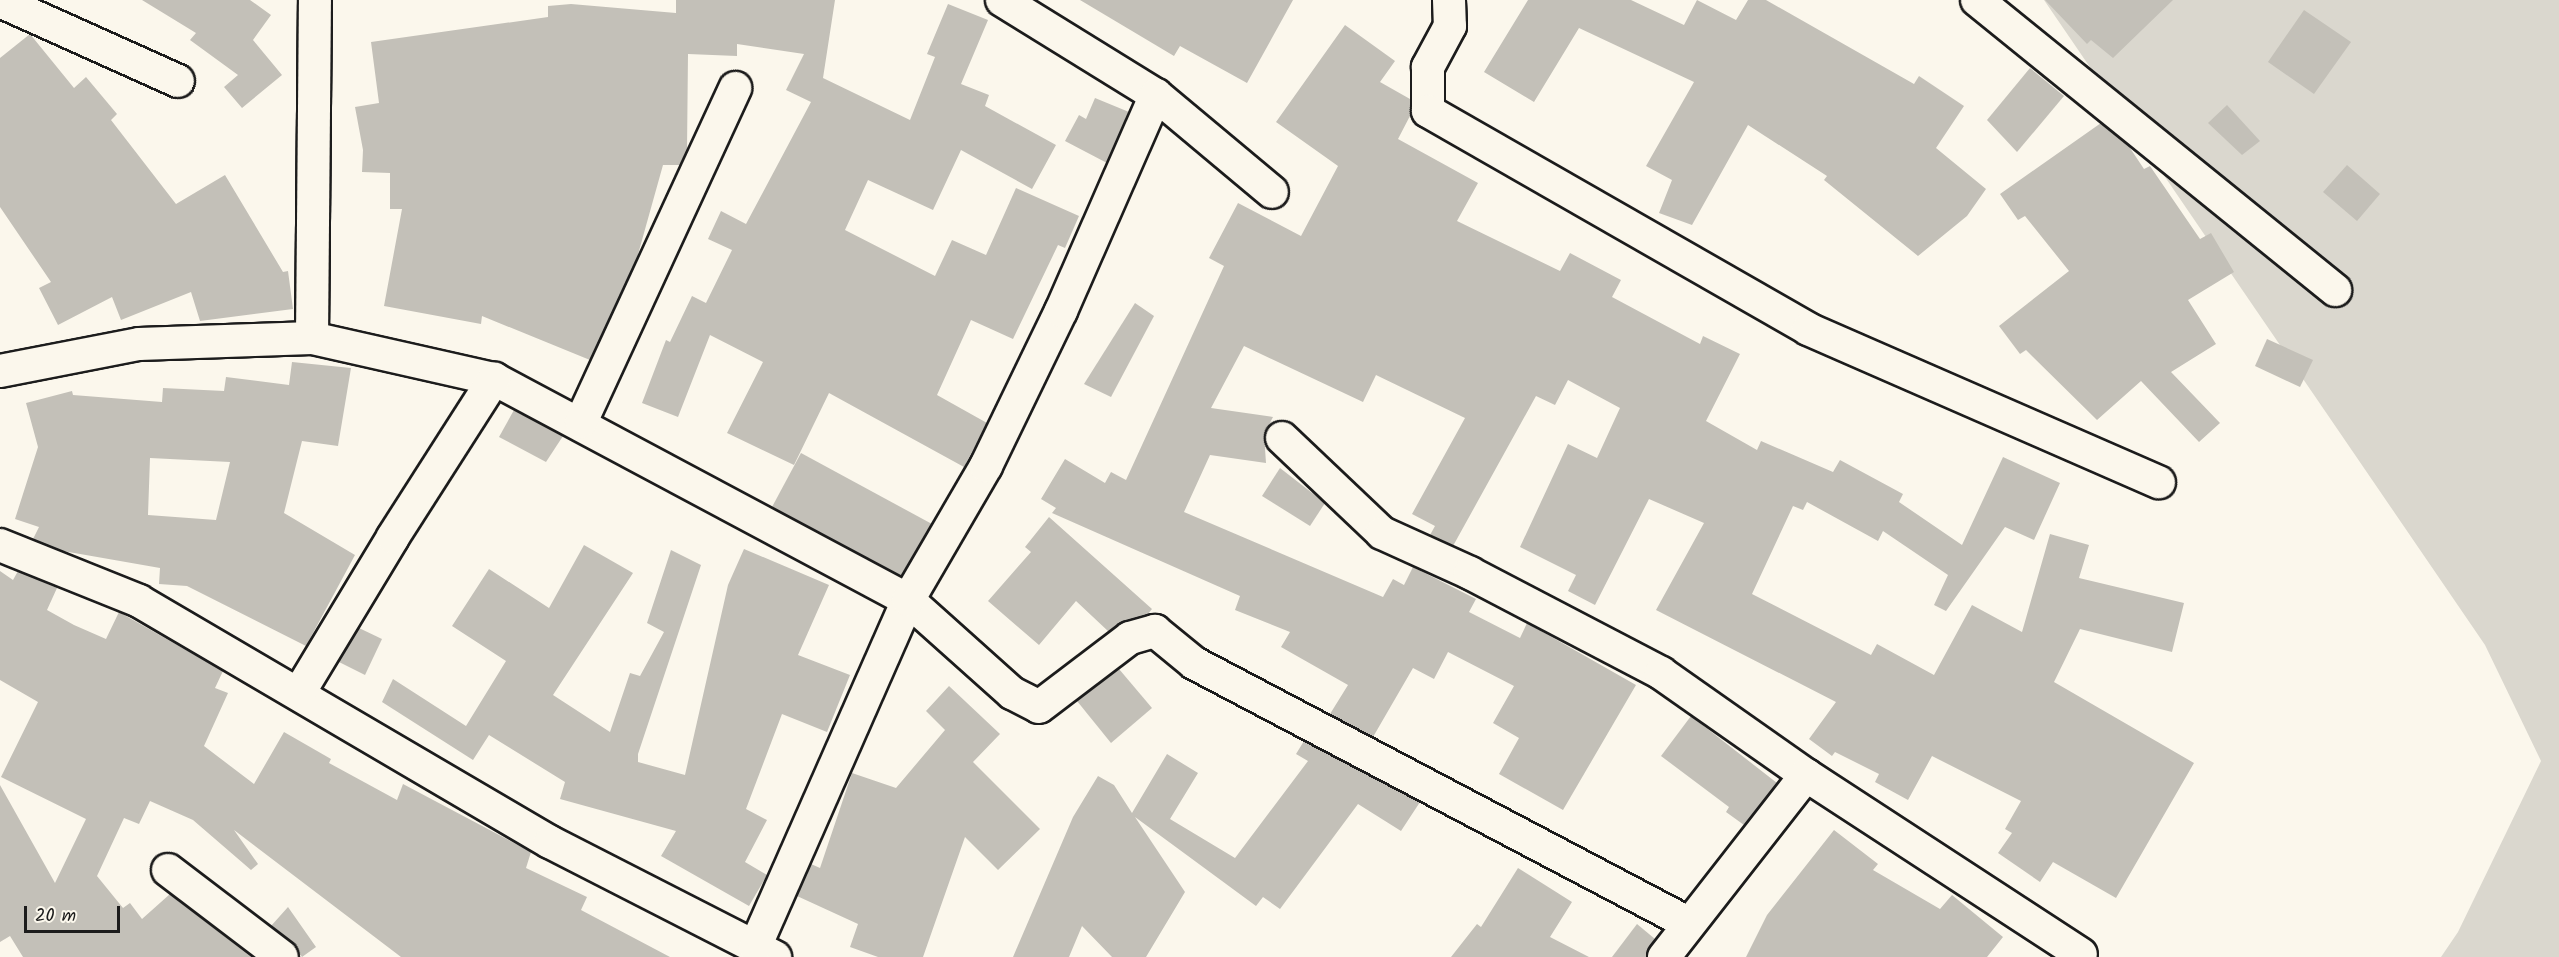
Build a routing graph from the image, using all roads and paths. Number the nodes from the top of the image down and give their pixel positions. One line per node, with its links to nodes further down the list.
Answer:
1 (315, 0): 11 (street)
2 (1002, 0): 8 (street)
3 (1449, 0): 16 (street)
4 (0, 1): 6 (street)
5 (1987, 3): 10 (street)
6 (178, 81)
7 (735, 88): 14 (street)
8 (1156, 95): 9 (street); 18 (street)
9 (1272, 192)
10 (2335, 290)
11 (312, 338): 12 (street); 13 (street)
12 (0, 371)
13 (494, 379): 14 (street); 19 (street)
14 (581, 422): 18 (street)
15 (1282, 438): 20 (street)
16 (2159, 482)
17 (0, 545): 19 (street)
18 (908, 600): 22 (street); 23 (street)
19 (299, 693): 23 (street)
20 (1806, 775): 22 (street); 24 (street)
21 (168, 870): 25 (street)
22 (1688, 923): 26 (street)
23 (765, 952)
24 (2081, 954)
25 (282, 957)
26 (1664, 957)

